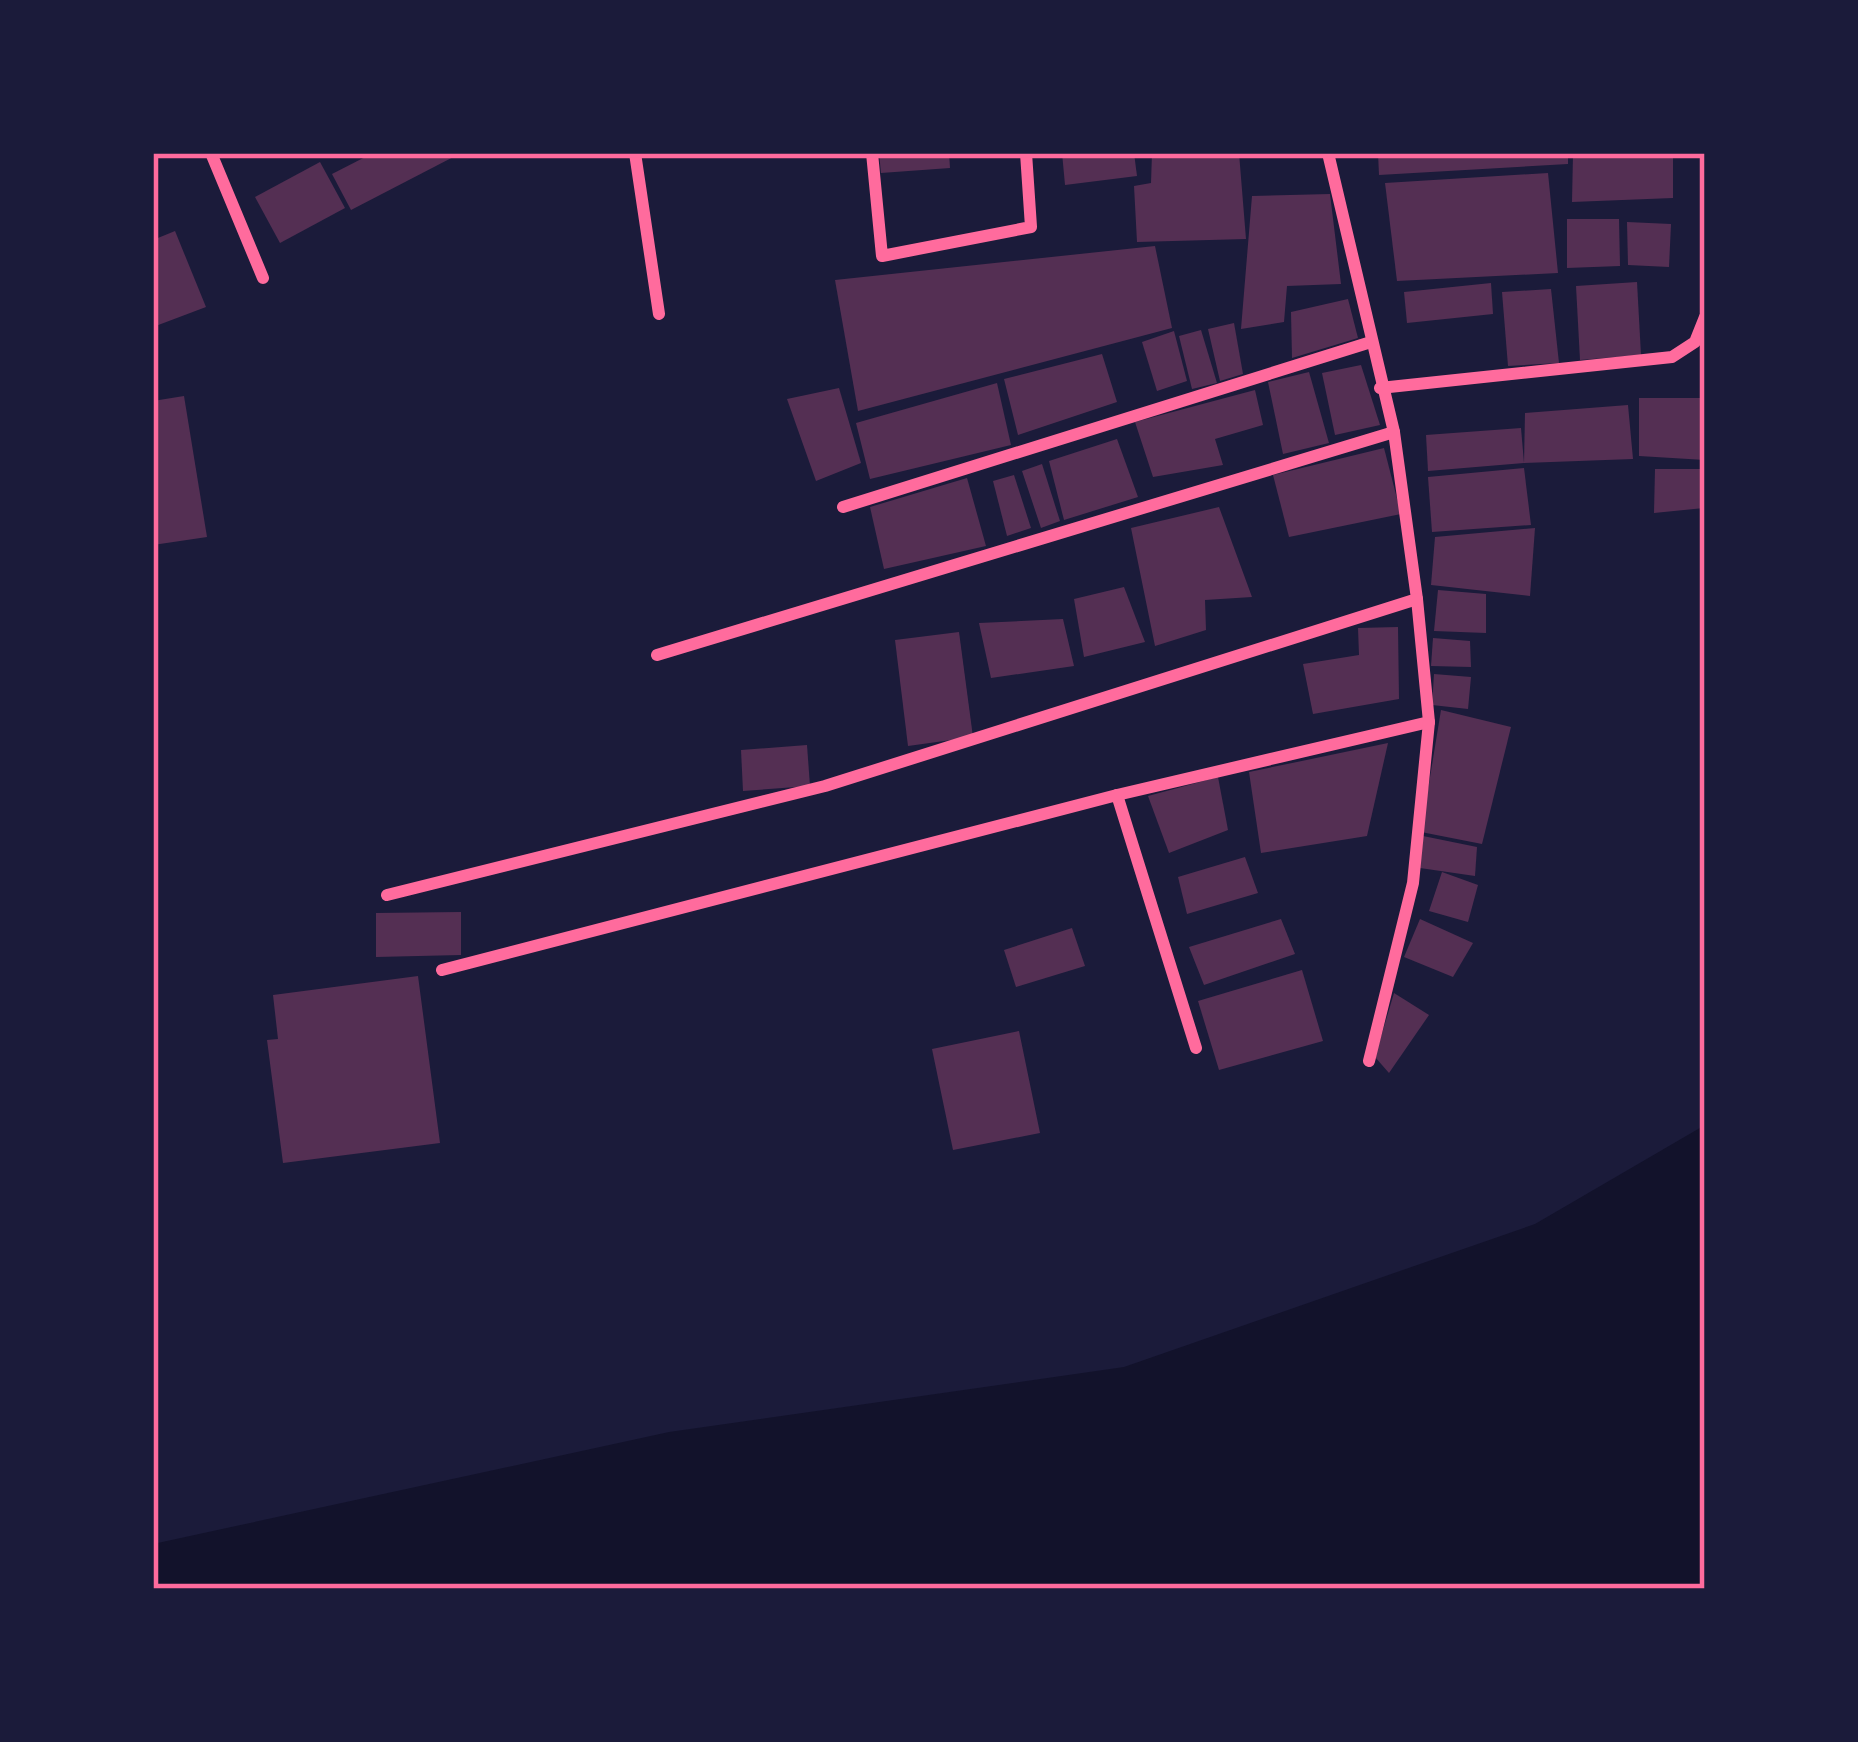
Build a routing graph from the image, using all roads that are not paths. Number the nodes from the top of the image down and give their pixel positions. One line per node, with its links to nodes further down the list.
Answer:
1 (211, 153): 6 (street)
2 (635, 153): 7 (street)
3 (872, 153): 4 (street)
4 (1025, 153)
5 (1328, 153): 9 (street)
6 (263, 278)
7 (659, 314)
8 (1705, 317): 10 (street)
9 (1371, 342): 10 (street); 12 (street)
10 (1380, 388): 11 (street)
11 (1394, 432): 13 (street); 14 (street)
12 (842, 507)
13 (1418, 599): 15 (street); 17 (street)
14 (657, 655)
15 (1429, 722): 16 (street); 20 (street)
16 (1117, 795): 18 (street); 19 (street)
17 (387, 896)
18 (442, 970)
19 (1196, 1048)
20 (1369, 1061)

